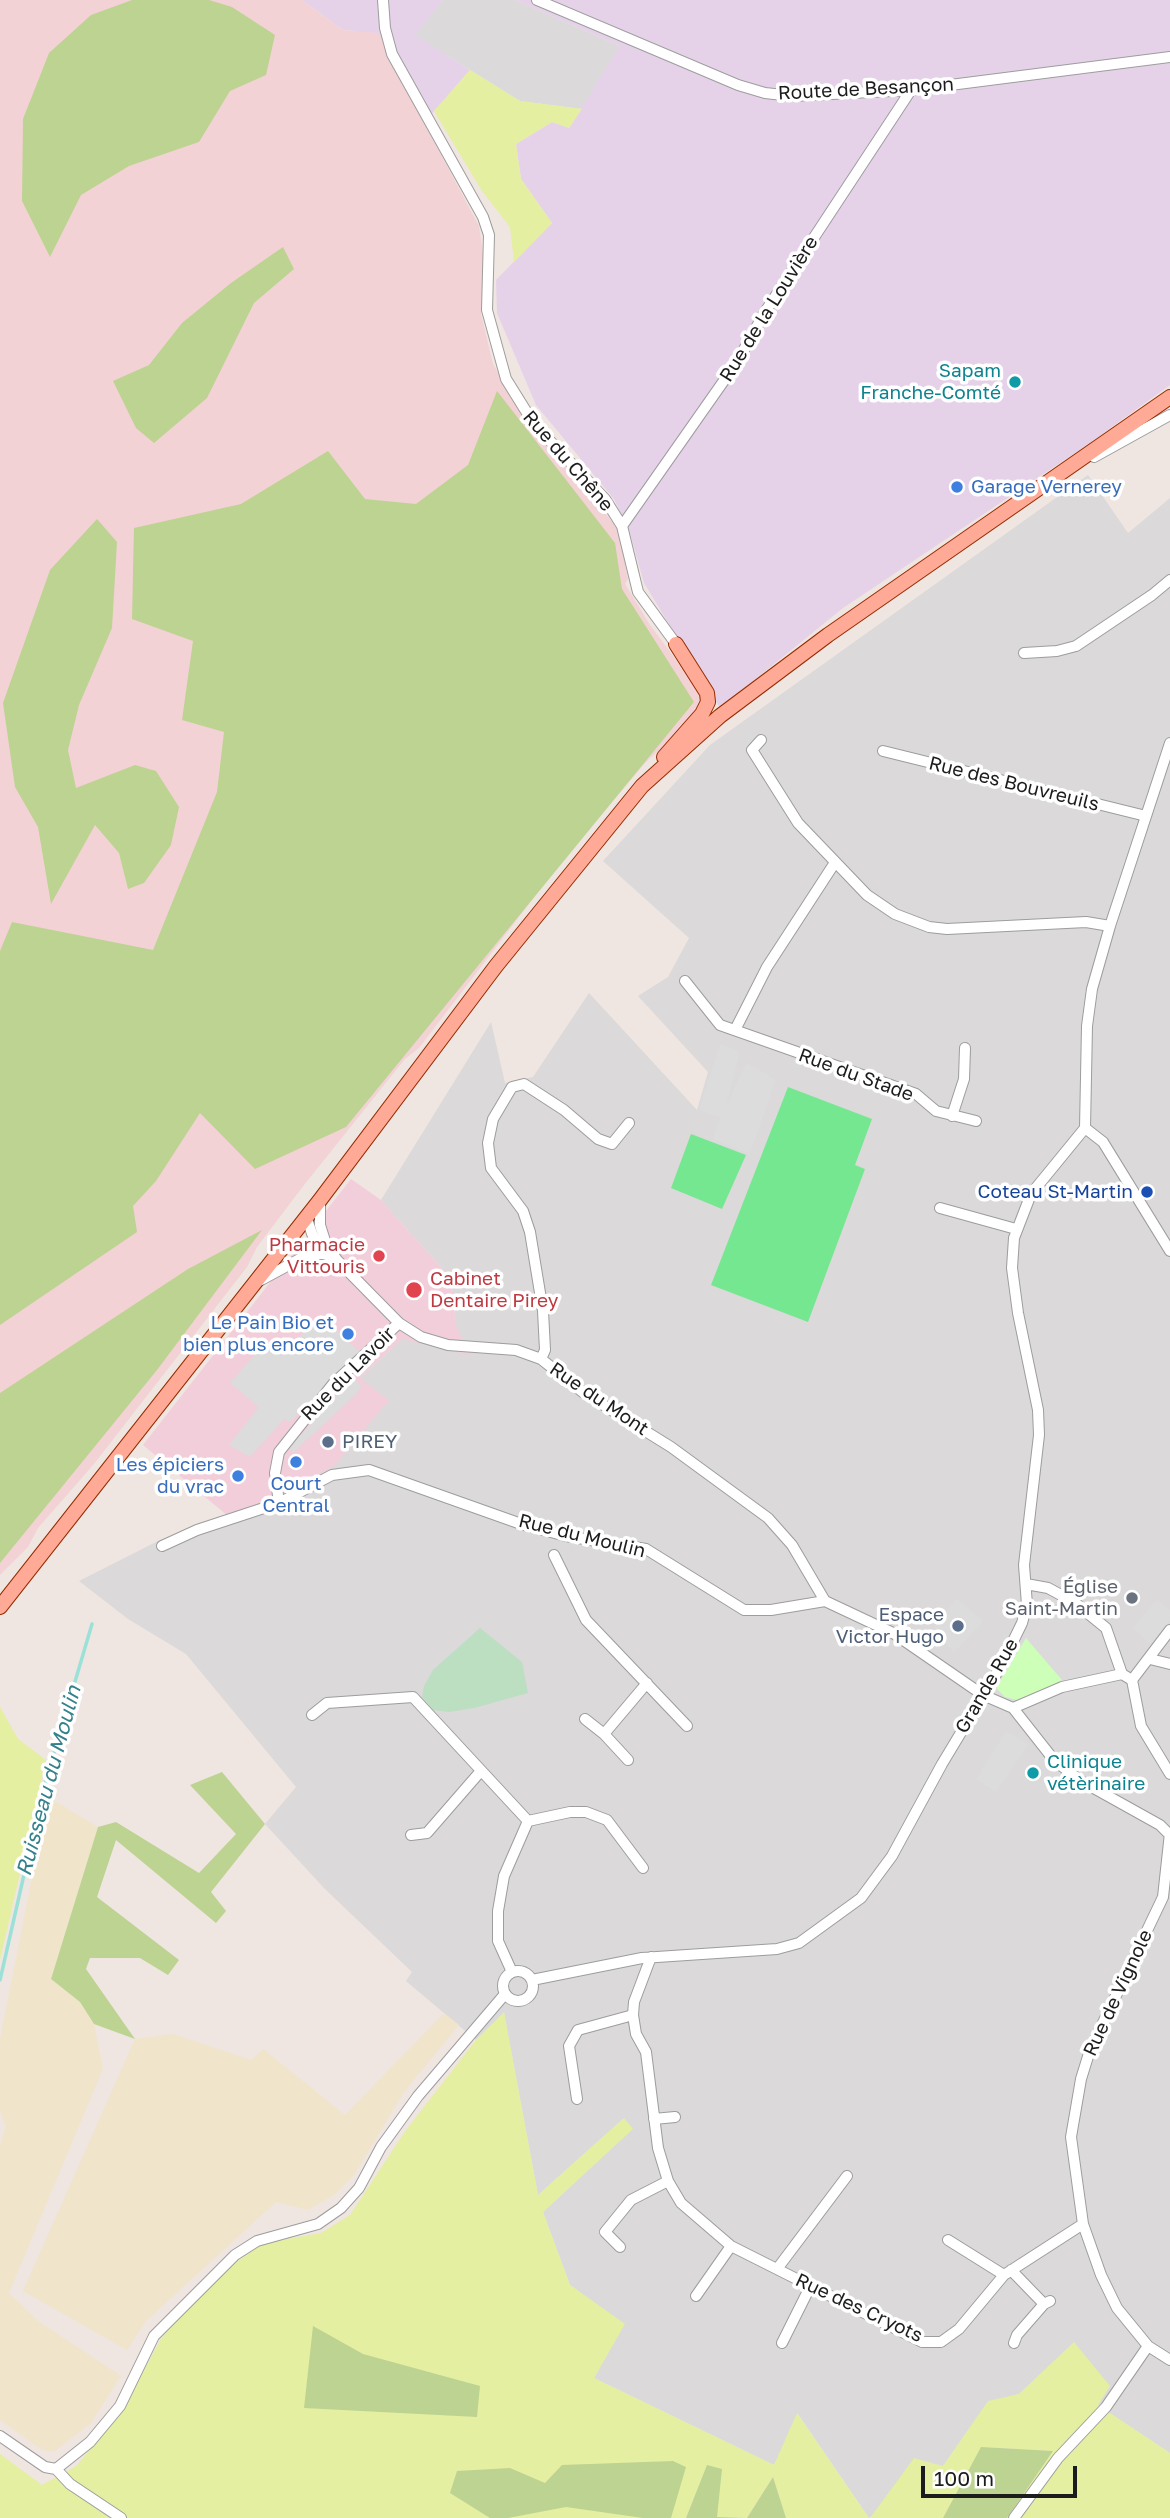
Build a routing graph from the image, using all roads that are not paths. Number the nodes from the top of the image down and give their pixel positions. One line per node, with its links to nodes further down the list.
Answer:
1 (383, 0): 8 (street, Rue du Chêne)
2 (537, 0): 4 (street, Route de Besançon)
3 (1170, 57): 4 (street, Route de Besançon)
4 (911, 90): 8 (street, Rue de la Louvière)
5 (1170, 397): 7 (main road)
6 (1170, 415): 7 (street)
7 (1031, 493): 15 (main road)
8 (622, 526): 10 (street, Rue du Chêne)
9 (1170, 580): 11 (street)
10 (676, 644): 15 (main road)
11 (1024, 653)
12 (761, 740): 17 (street)
13 (1170, 743): 16 (street)
14 (883, 751): 16 (street, Rue des Bouvreuils)
15 (642, 786): 26 (main road)
16 (1146, 816): 18 (street)
17 (834, 864): 18 (street); 20 (street)
18 (1110, 926): 25 (street)
19 (685, 981): 20 (street, Rue du Stade)
20 (735, 1030): 22 (street, Rue du Stade)
21 (965, 1048): 22 (street)
22 (952, 1116): 23 (street, Rue du Stade)
23 (976, 1121)
24 (629, 1123): 34 (street)
25 (1085, 1128): 29 (street, Grande Rue); 30 (street)
26 (320, 1200): 28 (main road); 31 (street)
27 (940, 1208): 29 (street)
28 (306, 1217): 31 (street); 32 (main road)
29 (1016, 1230): 38 (street, Grande Rue)
30 (1169, 1247)
31 (335, 1258): 32 (street); 33 (street, Rue du Mont)
32 (252, 1285): 40 (main road)
33 (399, 1323): 34 (street, Rue du Mont); 35 (street, Rue du Lavoir)
34 (541, 1359): 39 (street, Rue du Mont)
35 (279, 1503): 36 (street, Rue du Moulin); 39 (street, Rue du Moulin)
36 (162, 1546)
37 (554, 1555): 45 (street)
38 (1026, 1584): 44 (street); 46 (street, Grande Rue)
39 (825, 1601): 46 (street)
40 (0, 1606)
41 (1170, 1630): 42 (street)
42 (1150, 1659): 43 (street); 44 (street)
43 (1170, 1664)
44 (1127, 1677): 47 (street); 54 (street)
45 (647, 1683): 50 (street); 51 (street)
46 (983, 1695): 47 (street); 59 (street, Grande Rue)
47 (1013, 1708): 56 (street)
48 (312, 1714): 53 (street)
49 (585, 1719): 51 (street)
50 (687, 1726)
51 (604, 1734): 52 (street)
52 (628, 1760)
53 (480, 1772): 55 (street); 57 (street)
54 (1170, 1774)
55 (528, 1822): 58 (street); 60 (street)
56 (1170, 1834): 69 (street, Rue de Vignole)
57 (411, 1835)
58 (643, 1868)
59 (651, 1957): 61 (street, Grande Rue); 63 (street, Rue des Cryots)
60 (512, 1972): 61 (street); 62 (street)
61 (532, 1980): 62 (street)
62 (505, 1994): 82 (street)
63 (634, 2015): 64 (street); 66 (street, Rue des Cryots)
64 (577, 2099)
65 (675, 2117): 66 (street)
66 (654, 2119): 68 (street, Rue des Cryots)
67 (847, 2176): 73 (street)
68 (668, 2181): 71 (street, Rue des Cryots); 72 (street)
69 (1083, 2224): 74 (street, Rue des Cryots); 79 (street, Rue de Vignole)
70 (948, 2240): 74 (street)
71 (731, 2246): 73 (street, Rue des Cryots); 76 (street)
72 (620, 2247)
73 (777, 2269): 75 (street, Rue des Cryots)
74 (1007, 2272): 75 (street, Rue des Cryots); 78 (street)
75 (810, 2287): 77 (street)
76 (696, 2295)
77 (782, 2343)
78 (1014, 2343)
79 (1148, 2346): 80 (street, Rue de Vignole); 84 (street)
80 (1170, 2360)
81 (0, 2435): 82 (street)
82 (56, 2469): 83 (street)
83 (121, 2518)
84 (1014, 2518)

